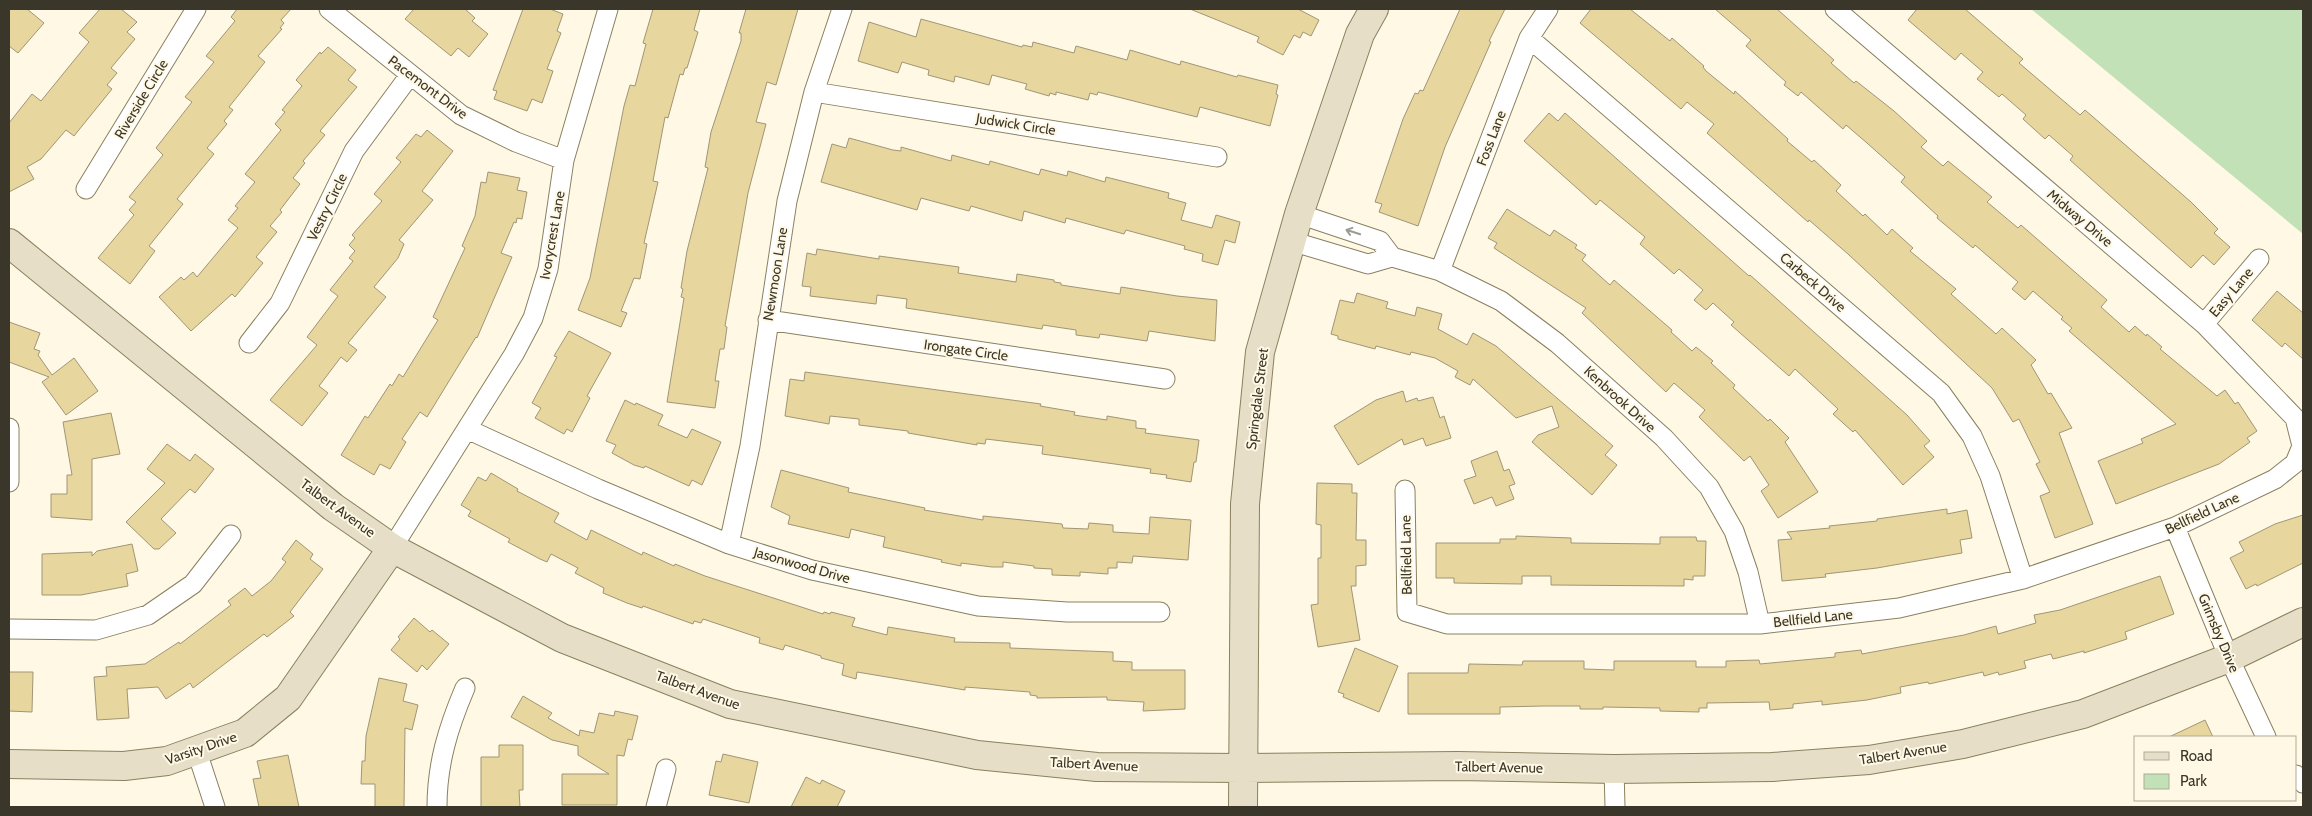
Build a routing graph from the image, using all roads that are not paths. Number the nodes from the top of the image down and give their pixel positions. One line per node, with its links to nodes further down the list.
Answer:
1 (196, 9): 13 (street, Riverside Circle)
2 (329, 9): 9 (street, Pacemont Drive)
3 (608, 9): 12 (street, Ivorycrest Lane)
4 (842, 9): 10 (street, Newmoon Lane)
5 (1374, 9): 14 (street, Springdale Street)
6 (1548, 9): 8 (street, Foss Lane)
7 (1835, 9): 21 (street, Midway Drive)
8 (1529, 38): 19 (street, Foss Lane); 33 (street, Carbeck Drive)
9 (410, 75): 12 (street, Pacemont Drive); 22 (street, Vestry Circle)
10 (814, 92): 11 (street, Judwick Circle); 20 (street, Newmoon Lane)
11 (1217, 157)
12 (564, 160): 25 (street, Ivorycrest Lane)
13 (86, 189)
14 (1299, 214): 15 (street, Springdale Street); 17 (street, one-way to 14)
15 (1291, 241): 17 (street); 43 (street, Springdale Street)
16 (9, 243): 32 (street, Talbert Avenue)
17 (1392, 257): 19 (street, Kenbrook Drive)
18 (2259, 259): 21 (street, Easy Lane)
19 (1440, 271): 36 (street, Kenbrook Drive)
20 (768, 320): 23 (street, Irongate Circle); 31 (street, Newmoon Lane)
21 (2204, 324): 26 (street, Midway Drive)
22 (249, 343)
23 (1165, 379)
24 (9, 428): 27 (street)
25 (467, 429): 31 (street, Jasonwood Drive); 32 (street, Ivorycrest Lane)
26 (2302, 446): 29 (street, Bellfield Lane)
27 (9, 482)
28 (1405, 490): 36 (street, Bellfield Lane)
29 (2175, 527): 33 (street, Bellfield Lane); 38 (street, Grimsby Drive)
30 (231, 535): 37 (street)
31 (729, 544): 34 (street, Jasonwood Drive)
32 (392, 548): 41 (street, Varsity Drive); 43 (street, Talbert Avenue)
33 (2023, 579): 36 (street, Bellfield Lane)
34 (1160, 612)
35 (2303, 622): 38 (street, Talbert Avenue)
36 (1760, 624)
37 (9, 628)
38 (2229, 658): 40 (street, Grimsby Drive); 45 (street, Talbert Avenue)
39 (465, 688): 47 (street)
40 (2266, 736)
41 (197, 752): 42 (street, Varsity Drive); 46 (street)
42 (9, 764)
43 (1243, 768): 45 (street, Talbert Avenue); 49 (street, Springdale Street)
44 (666, 769): 48 (street)
45 (1614, 769): 50 (street)
46 (215, 807)
47 (437, 807)
48 (656, 807)
49 (1243, 807)
50 (1615, 807)

